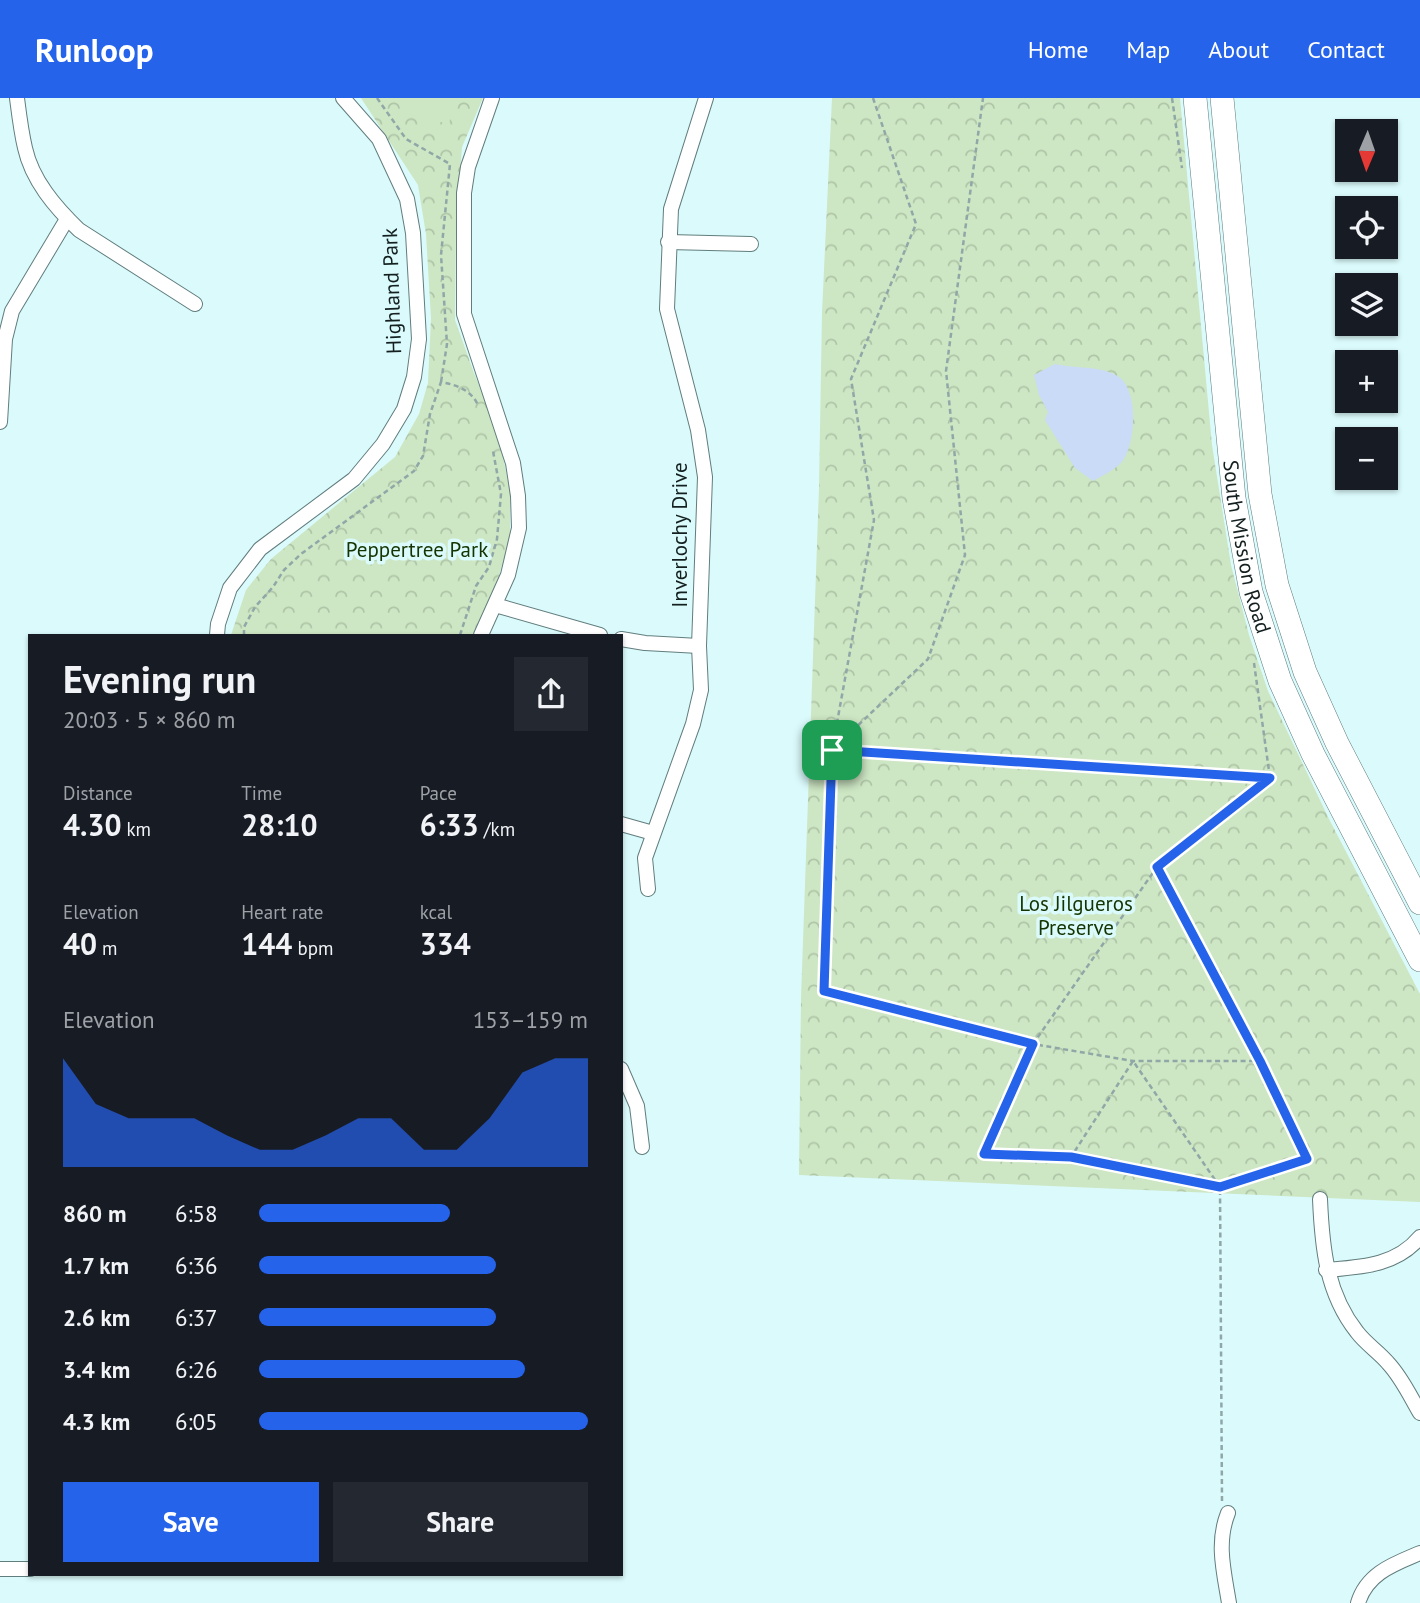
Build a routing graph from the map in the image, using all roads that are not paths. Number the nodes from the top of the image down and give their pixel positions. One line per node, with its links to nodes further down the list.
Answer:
1 (17, 98): 7 (street)
2 (343, 98): 13 (street, Highland Park)
3 (492, 98): 12 (street)
4 (706, 98): 8 (street, Inverlochy Drive)
5 (1195, 98): 22 (main road, South Mission Road)
6 (1222, 98): 21 (main road, South Mission Road)
7 (67, 219): 10 (street); 11 (street)
8 (668, 242): 9 (street); 17 (street, Inverlochy Drive)
9 (751, 244)
10 (195, 304)
11 (0, 422)
12 (495, 605): 14 (street); 15 (street)
13 (217, 634)
14 (481, 634)
15 (596, 634)
16 (623, 639): 17 (street)
17 (699, 646): 19 (street, Inverlochy Drive)
18 (623, 825): 19 (street)
19 (653, 833): 20 (street, Inverlochy Drive)
20 (648, 889)
21 (1420, 903)
22 (1420, 960)
23 (623, 1074): 24 (street)
24 (642, 1147)
25 (1320, 1199): 27 (street)
26 (1420, 1237): 27 (street)
27 (1326, 1270): 28 (street)
28 (1420, 1413)
29 (1228, 1513): 33 (street)
30 (1420, 1553): 34 (street)
31 (0, 1569): 32 (street)
32 (28, 1569)
33 (1229, 1603)
34 (1358, 1603)

